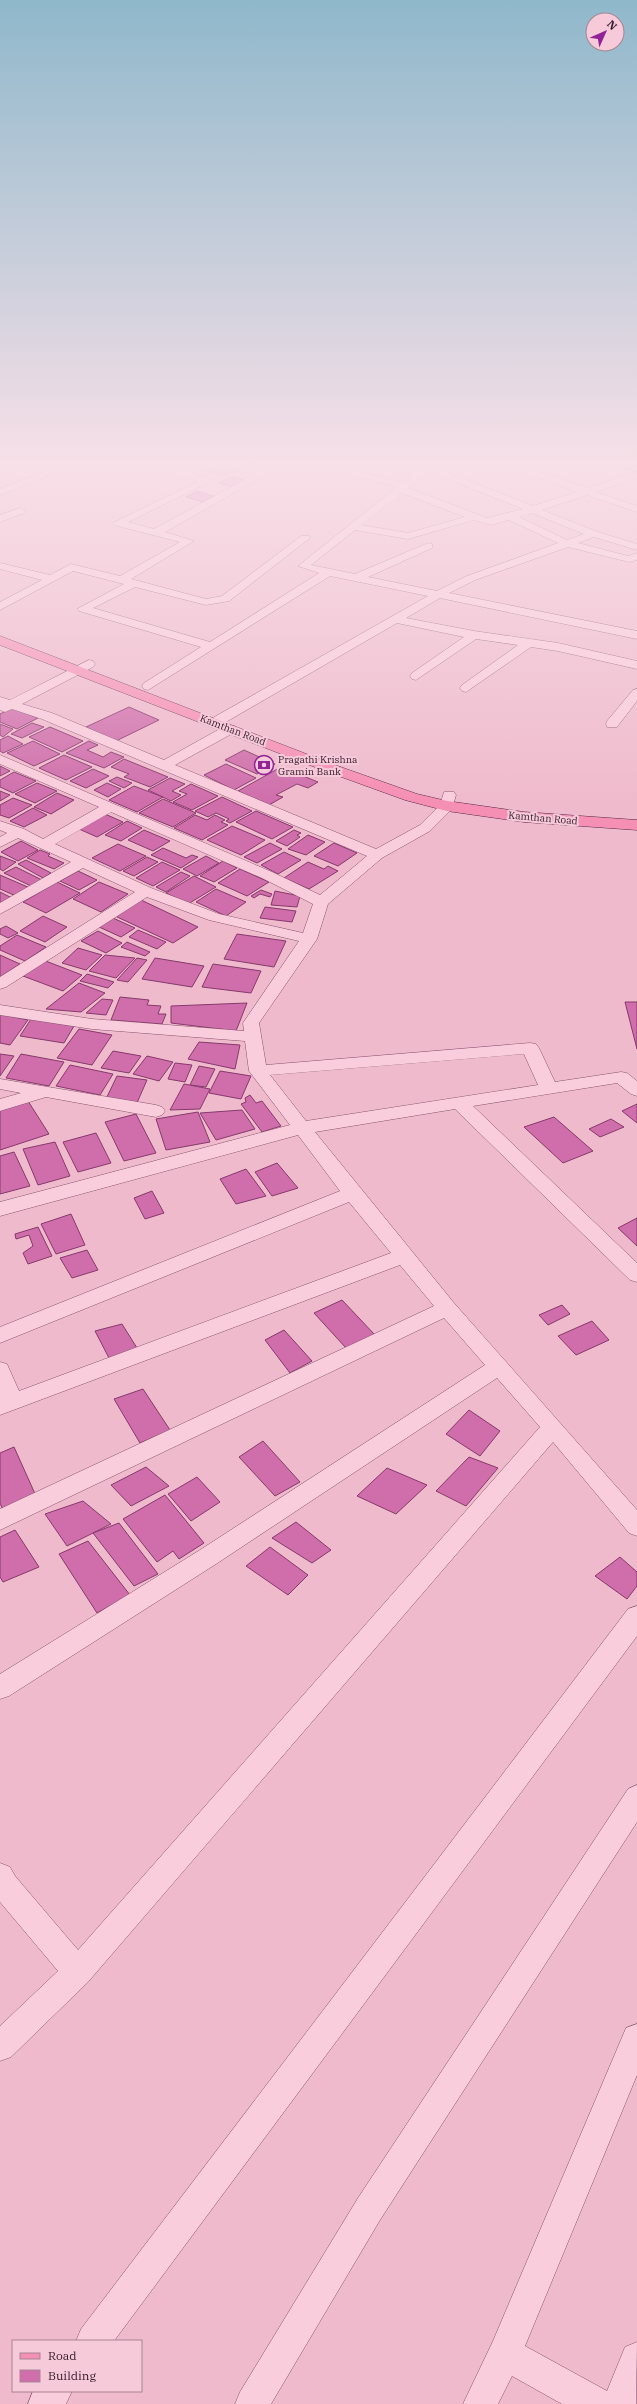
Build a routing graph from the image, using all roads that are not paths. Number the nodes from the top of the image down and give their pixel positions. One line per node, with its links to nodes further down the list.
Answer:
1 (49, 578): 8 (street)
2 (115, 578): 9 (street)
3 (125, 578): 9 (street)
4 (252, 578): 10 (street)
5 (318, 578): 19 (street)
6 (364, 578): 11 (street)
7 (471, 578): 11 (street)
8 (52, 579): 12 (street)
9 (122, 580): 10 (street)
10 (134, 583): 19 (street)
11 (439, 594): 13 (street); 16 (street)
12 (0, 607)
13 (394, 618): 15 (street); 27 (street)
14 (0, 629): 21 (main road, Kamthan Road)
15 (474, 635): 18 (street); 22 (street)
16 (637, 635)
17 (0, 640): 21 (main road, Kamthan Road)
18 (528, 643): 20 (street); 24 (street)
19 (211, 646): 23 (street)
20 (637, 665)
21 (83, 667): 23 (main road, Kamthan Road); 26 (street); 27 (main road, Kamthan Road)
22 (416, 676)
23 (148, 686): 27 (main road, Kamthan Road)
24 (466, 688)
25 (637, 693): 28 (street)
26 (4, 706): 30 (street)
27 (223, 723): 30 (street); 31 (main road, Kamthan Road)
28 (612, 724)
29 (0, 758): 32 (street)
30 (164, 766): 39 (street)
31 (448, 801): 33 (main road, Kamthan Road); 35 (main road, Kamthan Road); 39 (street)
32 (110, 806): 38 (street); 42 (street)
33 (637, 814)
34 (0, 825): 36 (street)
35 (637, 825)
36 (19, 832): 37 (street); 38 (street)
37 (0, 843)
38 (45, 844): 40 (street)
39 (377, 855): 42 (street)
40 (82, 862): 41 (street); 43 (street)
41 (146, 891): 44 (street); 45 (street)
42 (321, 902): 44 (street)
43 (0, 909)
44 (309, 939): 47 (street)
45 (0, 984)
46 (0, 1010): 47 (street)
47 (253, 1037): 48 (street)
48 (258, 1071): 50 (street); 56 (street)
49 (0, 1084): 52 (street)
50 (549, 1088): 51 (street); 53 (street)
51 (637, 1090)
52 (47, 1091): 54 (street); 55 (street)
53 (459, 1103): 56 (street); 60 (street)
54 (0, 1105)
55 (156, 1111)
56 (302, 1128): 57 (street); 58 (street)
57 (352, 1193): 59 (street); 62 (street)
58 (0, 1208)
59 (404, 1256): 61 (street); 65 (street)
60 (637, 1275)
61 (447, 1308): 63 (street); 67 (street)
62 (0, 1335)
63 (498, 1367): 66 (street); 70 (street)
64 (0, 1370): 65 (street)
65 (6, 1404)
66 (553, 1427): 68 (street); 73 (street)
67 (0, 1520)
68 (637, 1526)
69 (637, 1617): 76 (street)
70 (0, 1688)
71 (637, 1798): 81 (street)
72 (0, 1877): 73 (street)
73 (78, 1972): 75 (street)
74 (637, 2039): 77 (street)
75 (0, 2046)
76 (94, 2340)
77 (505, 2353): 82 (street); 83 (street)
78 (637, 2359): 84 (street)
79 (54, 2392): 80 (street)
80 (45, 2404)
81 (252, 2404)
82 (480, 2404)
83 (596, 2404)
84 (619, 2404)

